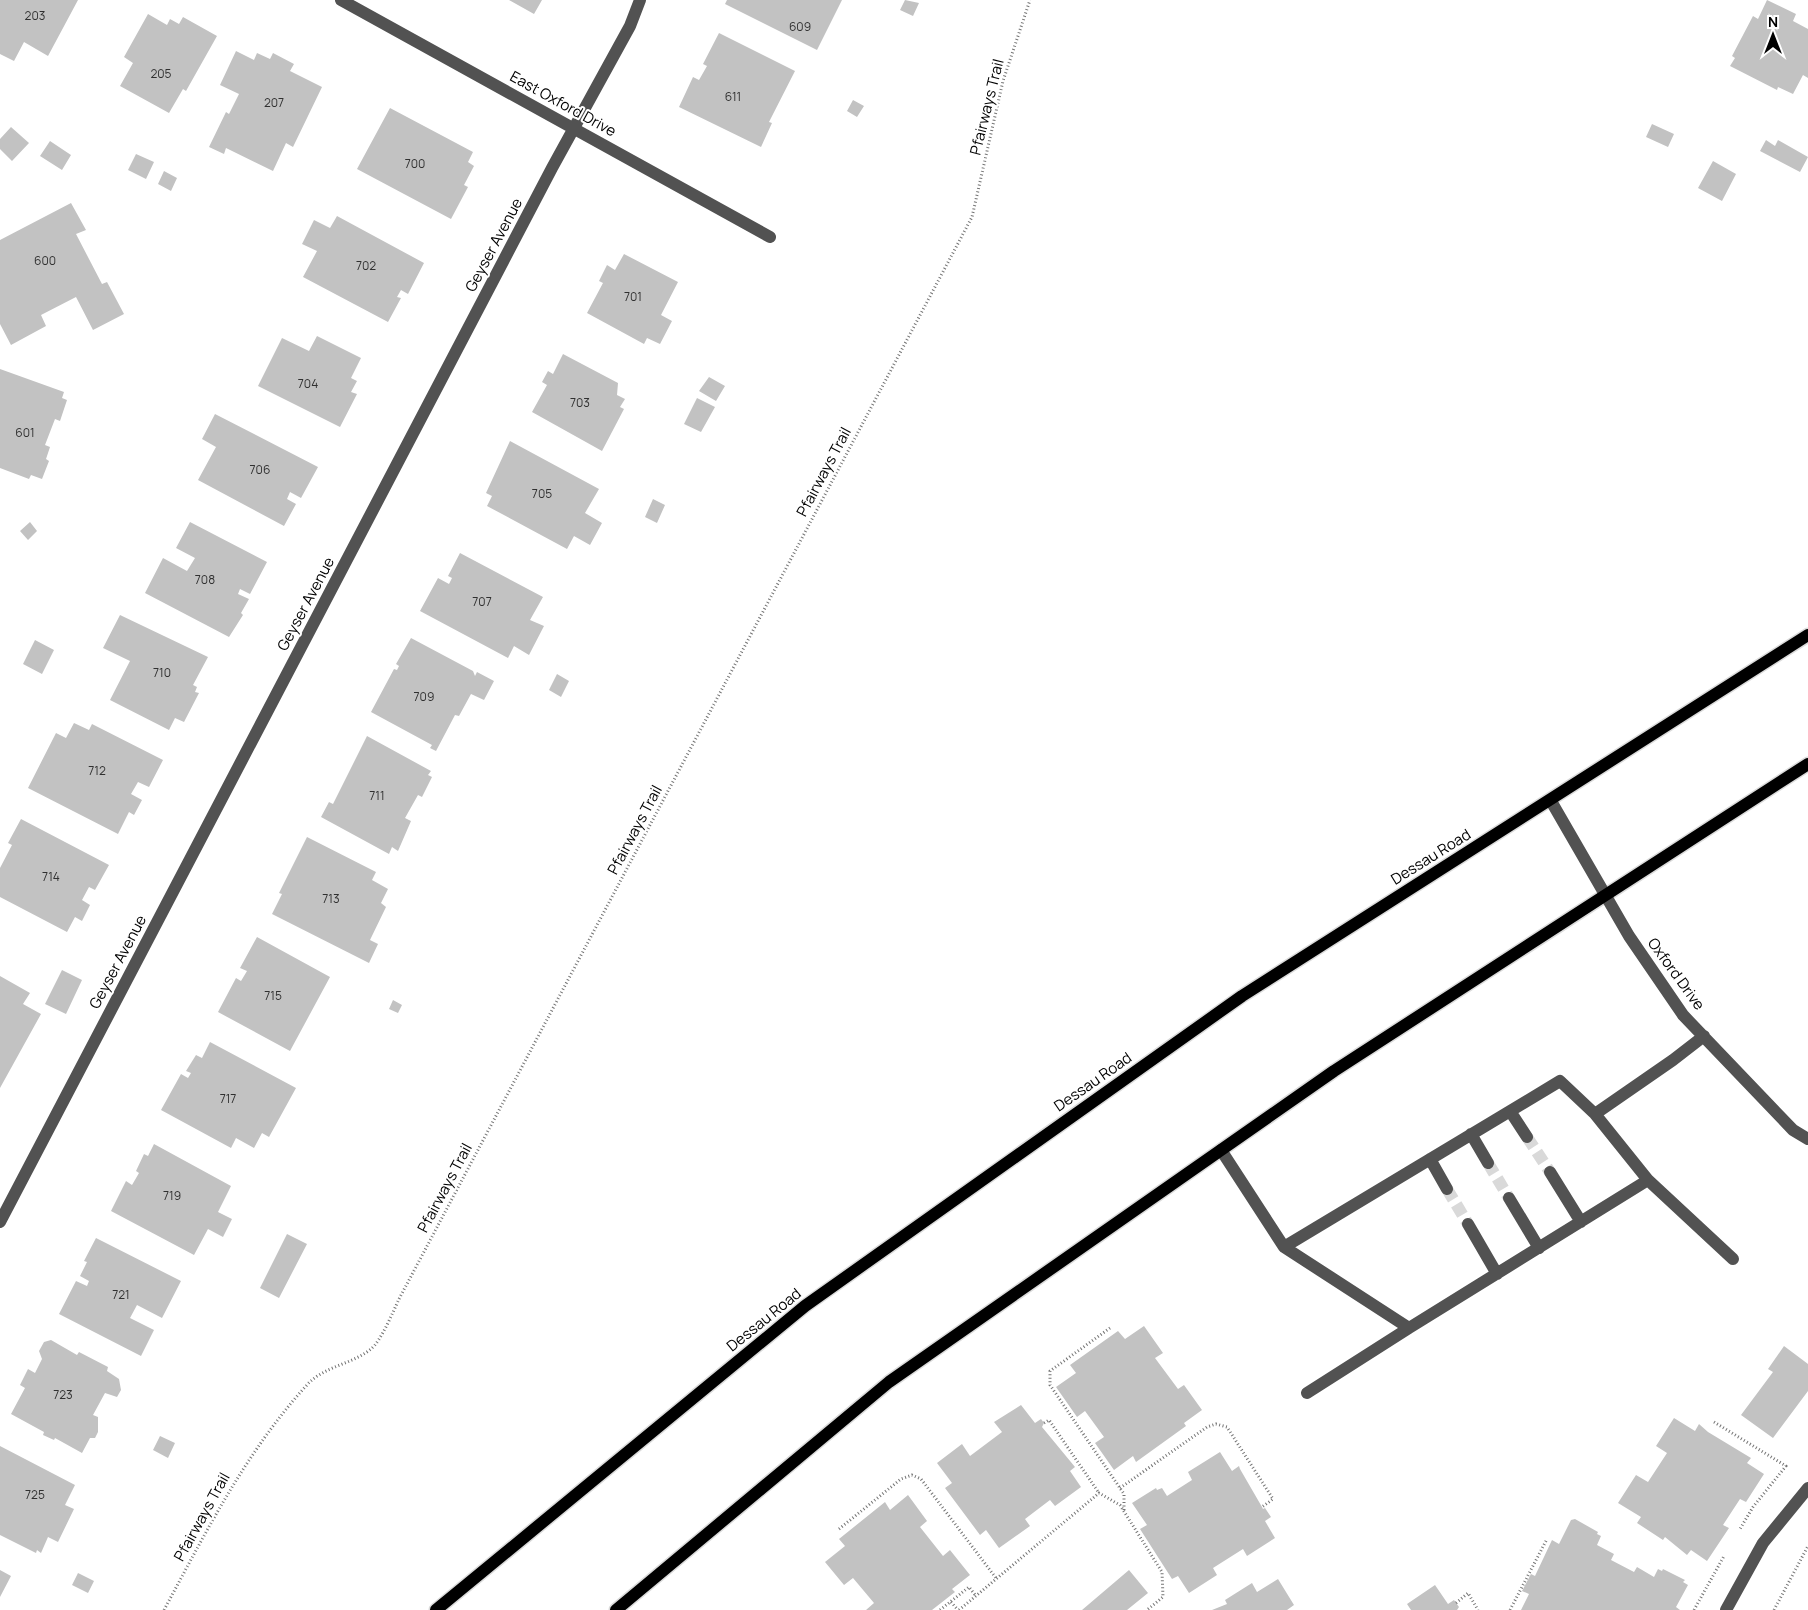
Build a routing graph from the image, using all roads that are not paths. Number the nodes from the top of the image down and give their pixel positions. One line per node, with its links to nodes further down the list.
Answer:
1 (341, 0): 3 (street, East Oxford Drive)
2 (640, 0): 3 (street, Geyser Avenue)
3 (573, 128): 4 (street, East Oxford Drive); 22 (street, Geyser Avenue)
4 (770, 237)
5 (1808, 635): 7 (main road, Dessau Road)
6 (1808, 764): 8 (main road)
7 (1550, 801): 8 (street, Oxford Drive); 32 (main road, Dessau Road)
8 (1605, 896): 9 (street, Oxford Drive); 15 (main road)
9 (1704, 1036): 11 (street); 14 (street, Oxford Drive)
10 (1510, 1111): 11 (street); 12 (street); 13 (street)
11 (1595, 1114): 19 (street)
12 (1471, 1134): 16 (street); 17 (street)
13 (1527, 1137)
14 (1808, 1139)
15 (1221, 1150): 25 (street); 33 (main road)
16 (1430, 1159): 20 (street); 25 (street)
17 (1488, 1163)
18 (1550, 1172): 23 (street)
19 (1648, 1180): 23 (street); 27 (street)
20 (1447, 1190)
21 (1509, 1198): 26 (street)
22 (0, 1222)
23 (1581, 1222): 26 (street)
24 (1468, 1224): 28 (street)
25 (1284, 1246): 29 (street)
26 (1539, 1248): 28 (street)
27 (1733, 1260)
28 (1496, 1274): 29 (street)
29 (1409, 1328): 30 (street)
30 (1307, 1393)
31 (1808, 1488): 34 (street)
32 (436, 1610)
33 (616, 1610)
34 (1726, 1610)

